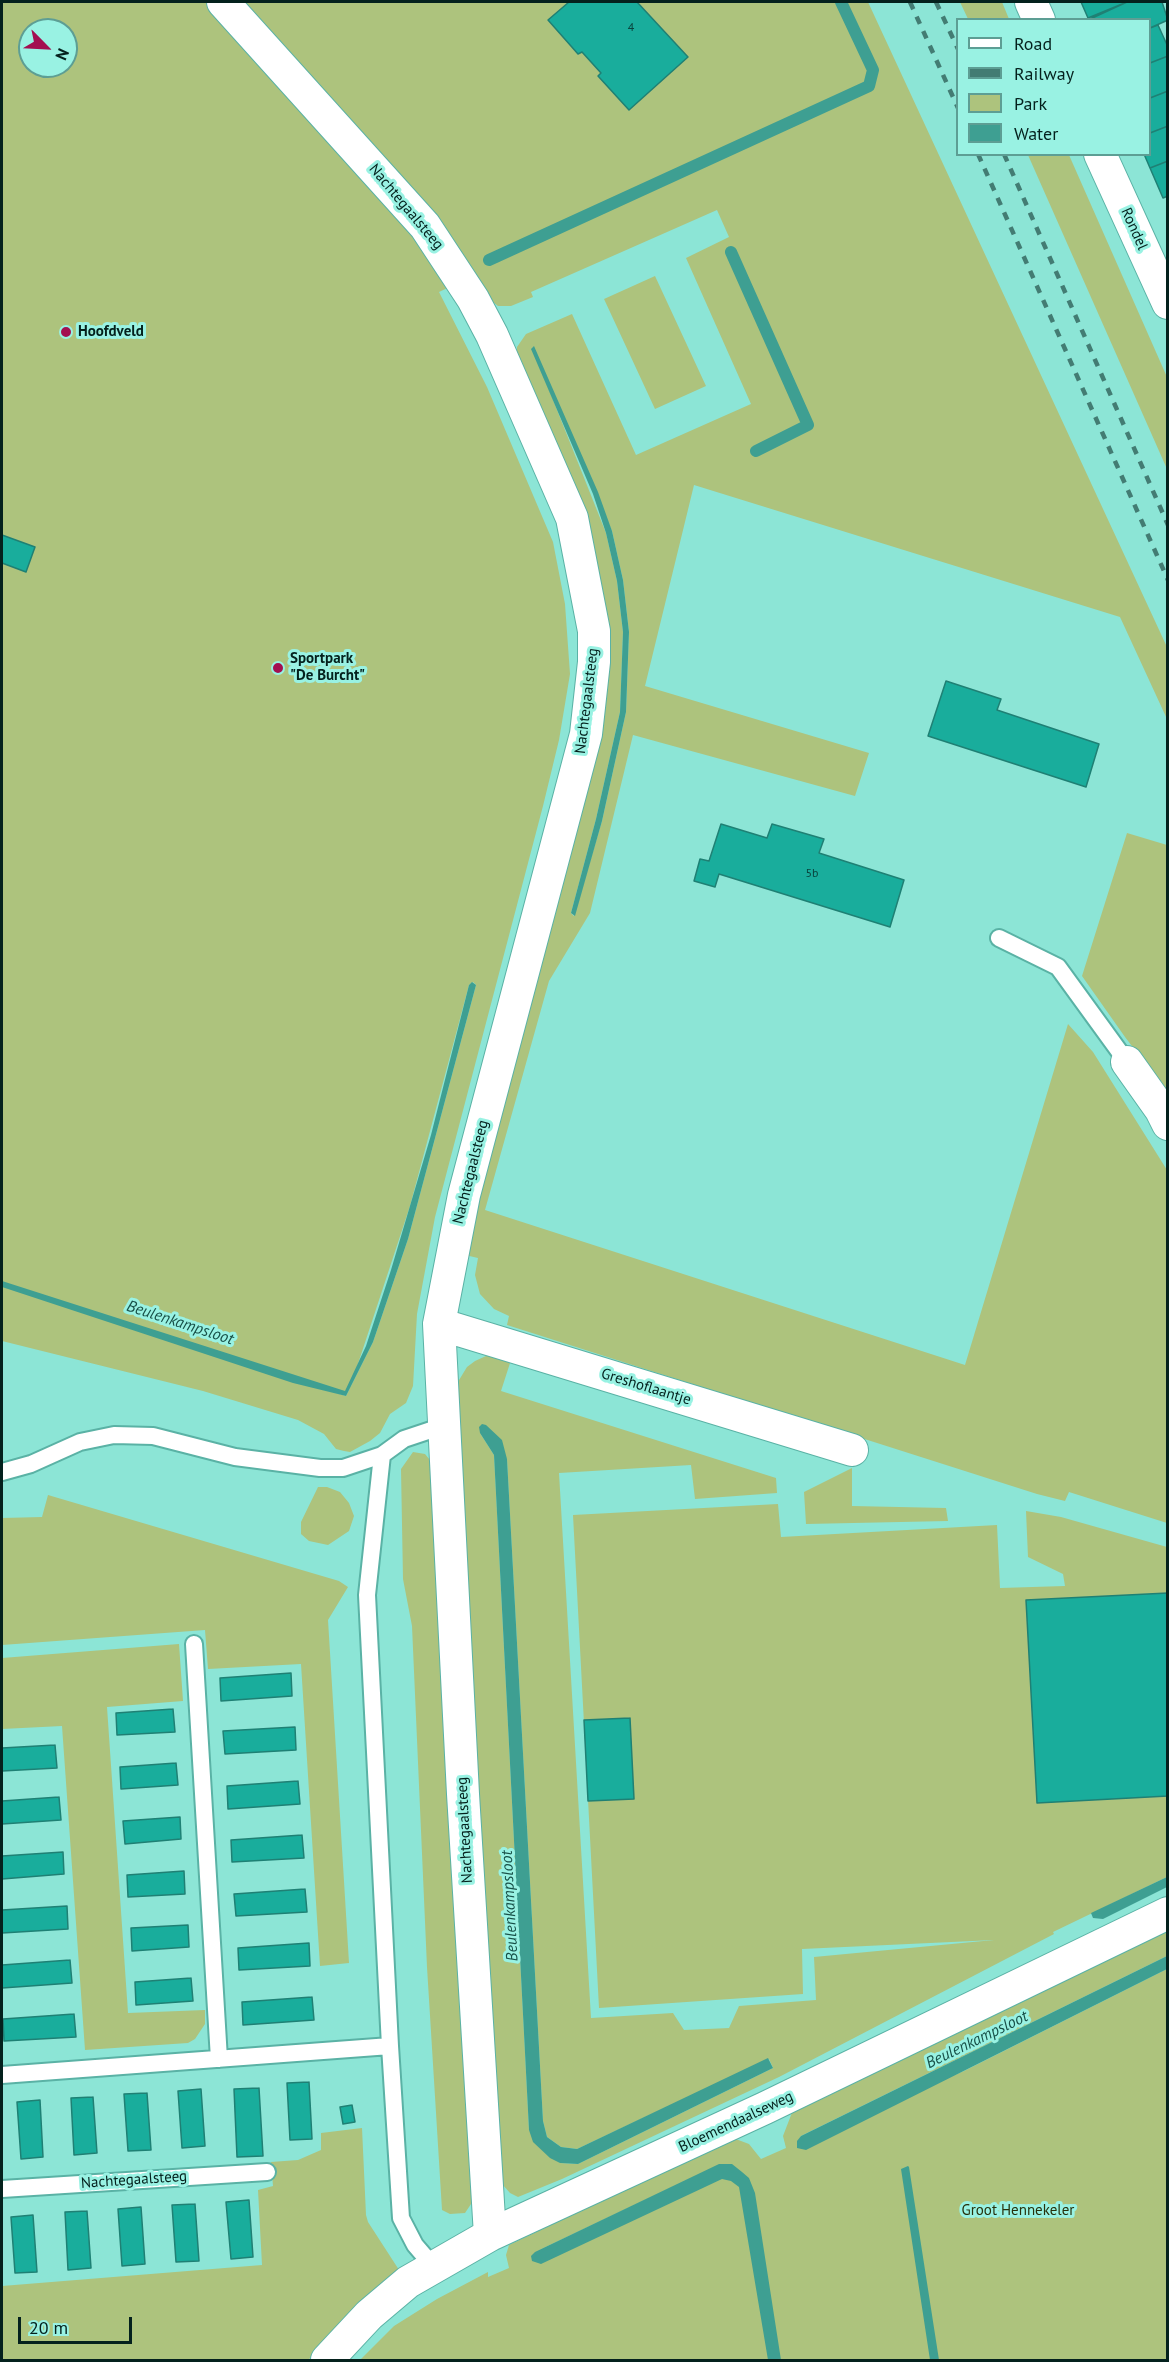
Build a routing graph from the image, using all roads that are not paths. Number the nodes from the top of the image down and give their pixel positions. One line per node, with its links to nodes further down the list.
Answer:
1 (223, 2): 9 (street, Nachtegaalsteeg)
2 (1031, 2): 3 (street)
3 (1038, 18)
4 (1101, 156): 5 (street, Rondel)
5 (1167, 303)
6 (999, 938): 7 (lane)
7 (1127, 1062): 8 (street)
8 (1167, 1124)
9 (439, 1324): 10 (street, Nachtegaalsteeg); 11 (street, Greshoflaantje)
10 (443, 1425): 12 (lane); 21 (street, Nachtegaalsteeg)
11 (852, 1450)
12 (382, 1455): 13 (lane); 16 (lane)
13 (2, 1472)
14 (194, 1644): 17 (lane)
15 (1167, 1913): 21 (street, Bloemendaalseweg)
16 (390, 2046): 17 (lane); 22 (lane)
17 (219, 2059): 18 (lane)
18 (2, 2075)
19 (267, 2172): 20 (lane, Nachtegaalsteeg)
20 (2, 2189)
21 (490, 2235): 22 (street, Bloemendaalseweg)
22 (433, 2266): 23 (street, Bloemendaalseweg)
23 (327, 2361)

